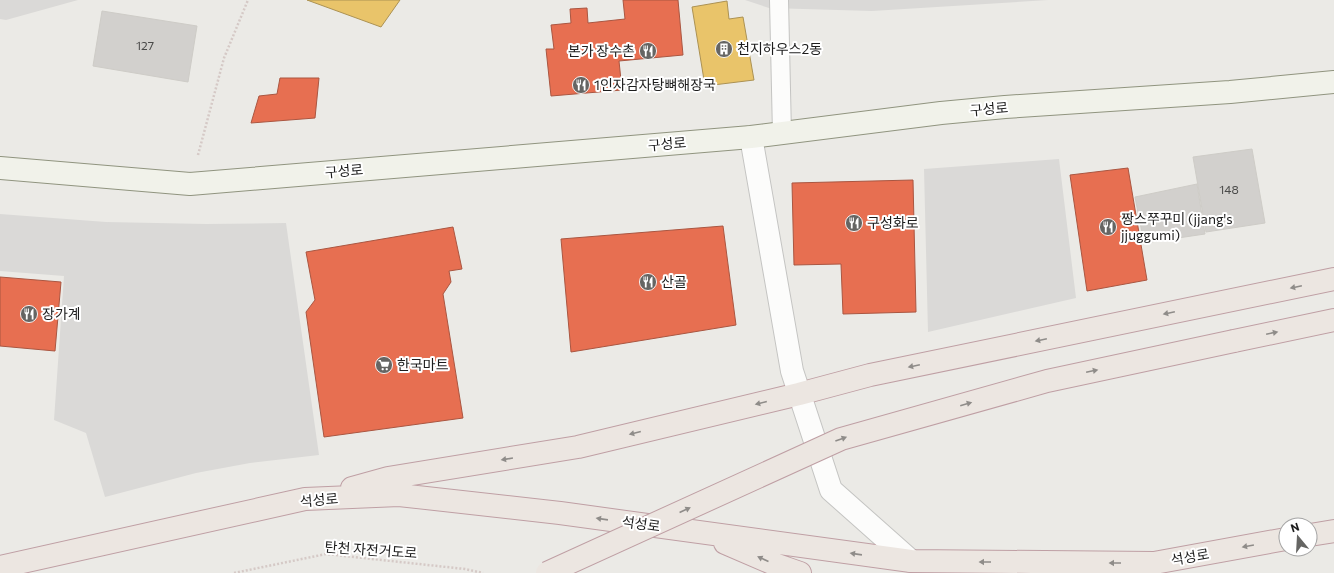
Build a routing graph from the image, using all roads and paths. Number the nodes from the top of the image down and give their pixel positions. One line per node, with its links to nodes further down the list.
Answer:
1 (248, 0): 7 (path)
2 (779, 0): 4 (lane)
3 (1334, 82): 4 (main road, 구성로)
4 (782, 134): 5 (main road, 구성로)
5 (751, 137): 7 (main road, 구성로); 10 (street)
6 (0, 168): 7 (main road, 구성로)
7 (190, 184)
8 (1334, 279): 10 (highway, one-way to 10)
9 (1334, 320): 20 (highway, one-way to 9, bridge)
10 (799, 394): 11 (highway, one-way to 11); 16 (street)
11 (305, 499): 13 (highway, 석성로, one-way to 11); 17 (highway, 석성로)
12 (1334, 531): 14 (highway)
13 (701, 532): 16 (highway, 석성로, one-way to 13); 21 (highway, one-way to 13)
14 (1318, 534)
15 (1278, 540): 16 (highway, 석성로, one-way to 16)
16 (911, 561)
17 (0, 567)
18 (234, 573): 19 (path, 탄천 자전거도로)
19 (483, 573)
20 (547, 573)
21 (800, 573)

